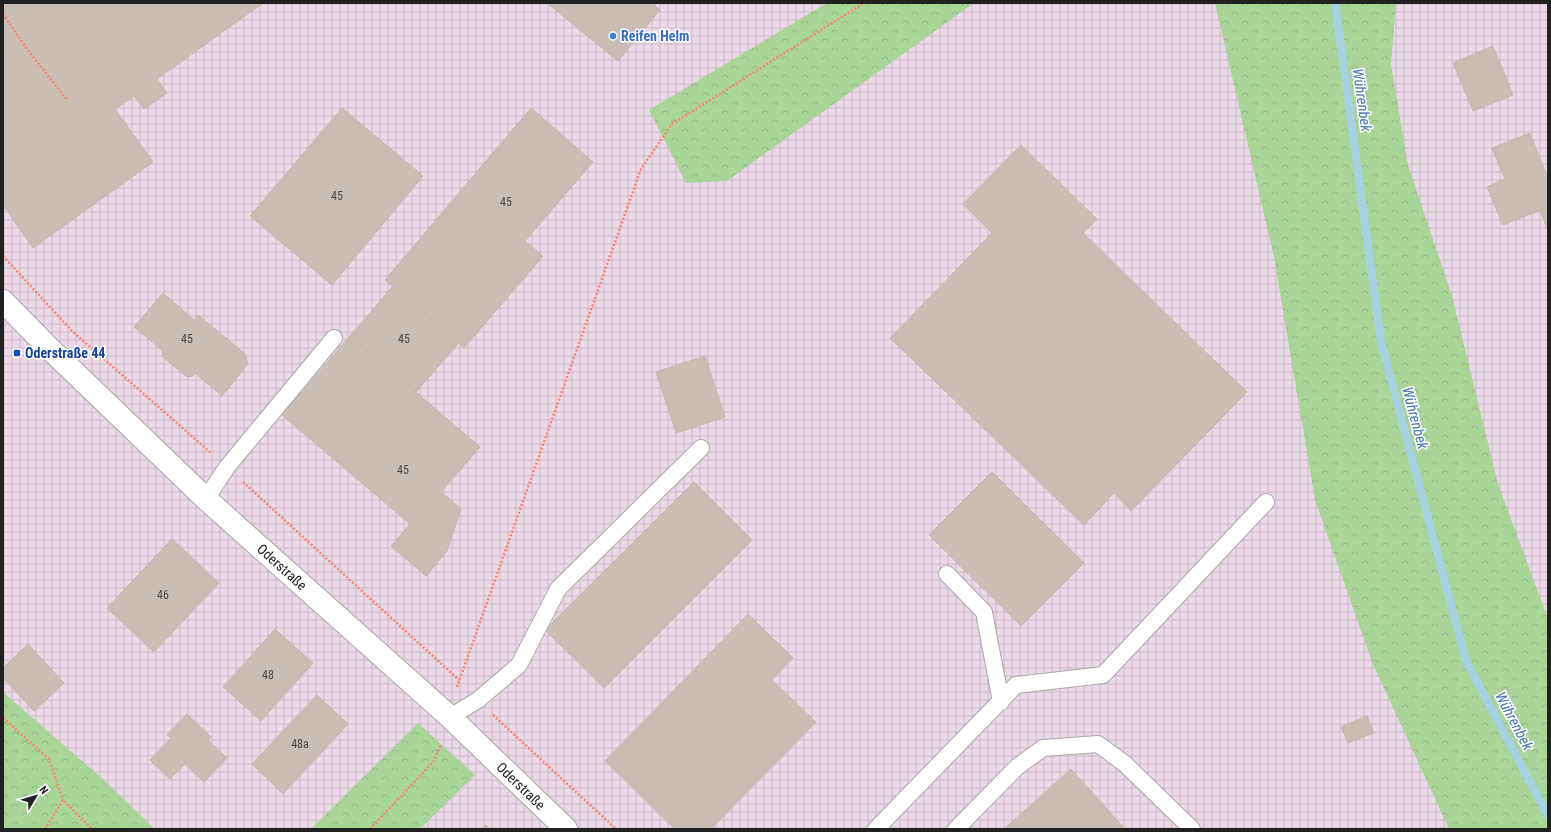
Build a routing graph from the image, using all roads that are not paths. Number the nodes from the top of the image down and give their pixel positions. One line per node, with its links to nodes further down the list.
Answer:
1 (3, 301): 4 (street, Oderstraße)
2 (334, 338): 4 (lane)
3 (701, 448): 8 (lane)
4 (206, 499): 8 (street, Oderstraße)
5 (1266, 502): 7 (lane)
6 (947, 574): 7 (lane)
7 (1001, 702): 10 (lane)
8 (450, 717): 9 (street, Oderstraße)
9 (566, 829)
10 (876, 829)
11 (956, 829): 12 (lane)
12 (1192, 829)

